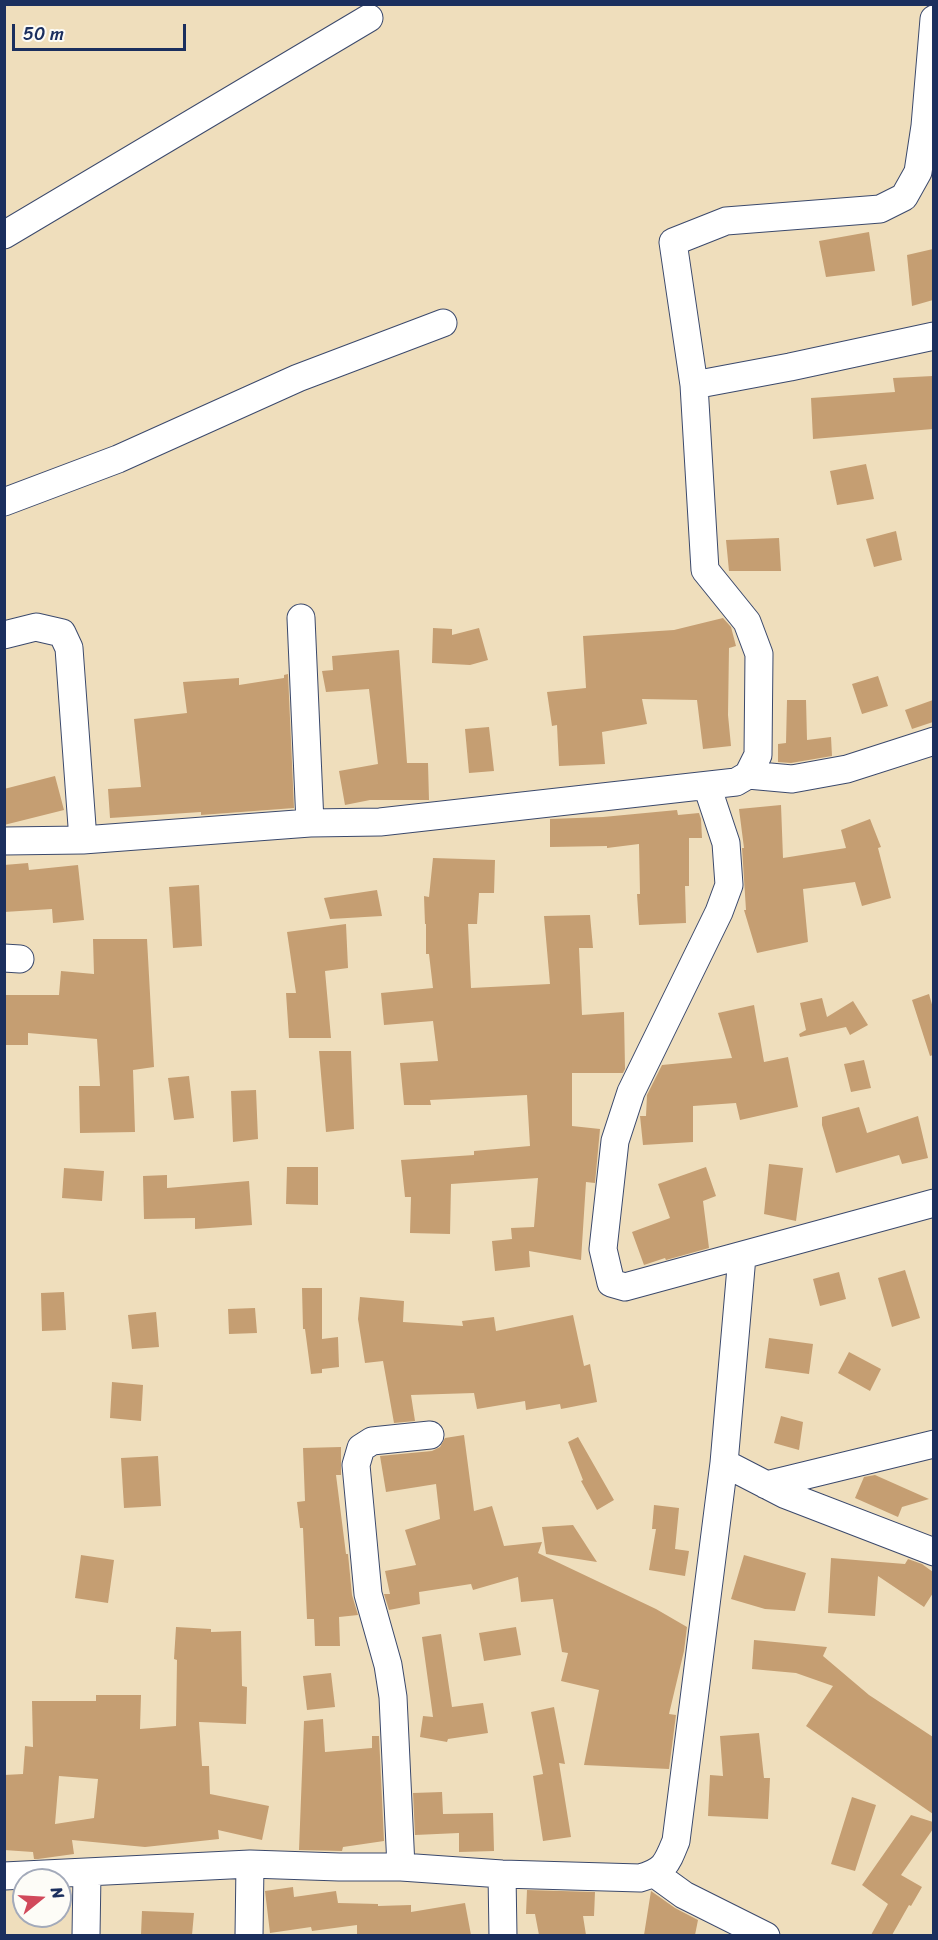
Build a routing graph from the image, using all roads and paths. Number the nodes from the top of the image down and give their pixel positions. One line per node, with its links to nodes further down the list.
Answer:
1 (369, 18): 4 (street)
2 (933, 19): 3 (street)
3 (930, 113): 7 (street)
4 (4, 235)
5 (443, 322): 8 (street)
6 (933, 336): 7 (street)
7 (694, 385): 12 (street)
8 (4, 502)
9 (301, 618): 14 (street)
10 (4, 634): 15 (street)
11 (933, 741): 12 (street)
12 (748, 775): 13 (street)
13 (707, 786): 14 (street); 18 (street)
14 (310, 823): 15 (street)
15 (83, 840): 16 (street)
16 (4, 841)
17 (933, 1203): 18 (street)
18 (742, 1256): 21 (street)
19 (430, 1435): 25 (street)
20 (933, 1444): 22 (street)
21 (724, 1463): 22 (street); 28 (street)
22 (766, 1485): 23 (street)
23 (933, 1552)
24 (249, 1864): 25 (street); 26 (street); 31 (street)
25 (401, 1867): 27 (street)
26 (87, 1872): 29 (street); 30 (street)
27 (502, 1874): 28 (street); 32 (street)
28 (655, 1874): 33 (street)
29 (4, 1875)
30 (86, 1935)
31 (249, 1935)
32 (503, 1935)
33 (765, 1935)

